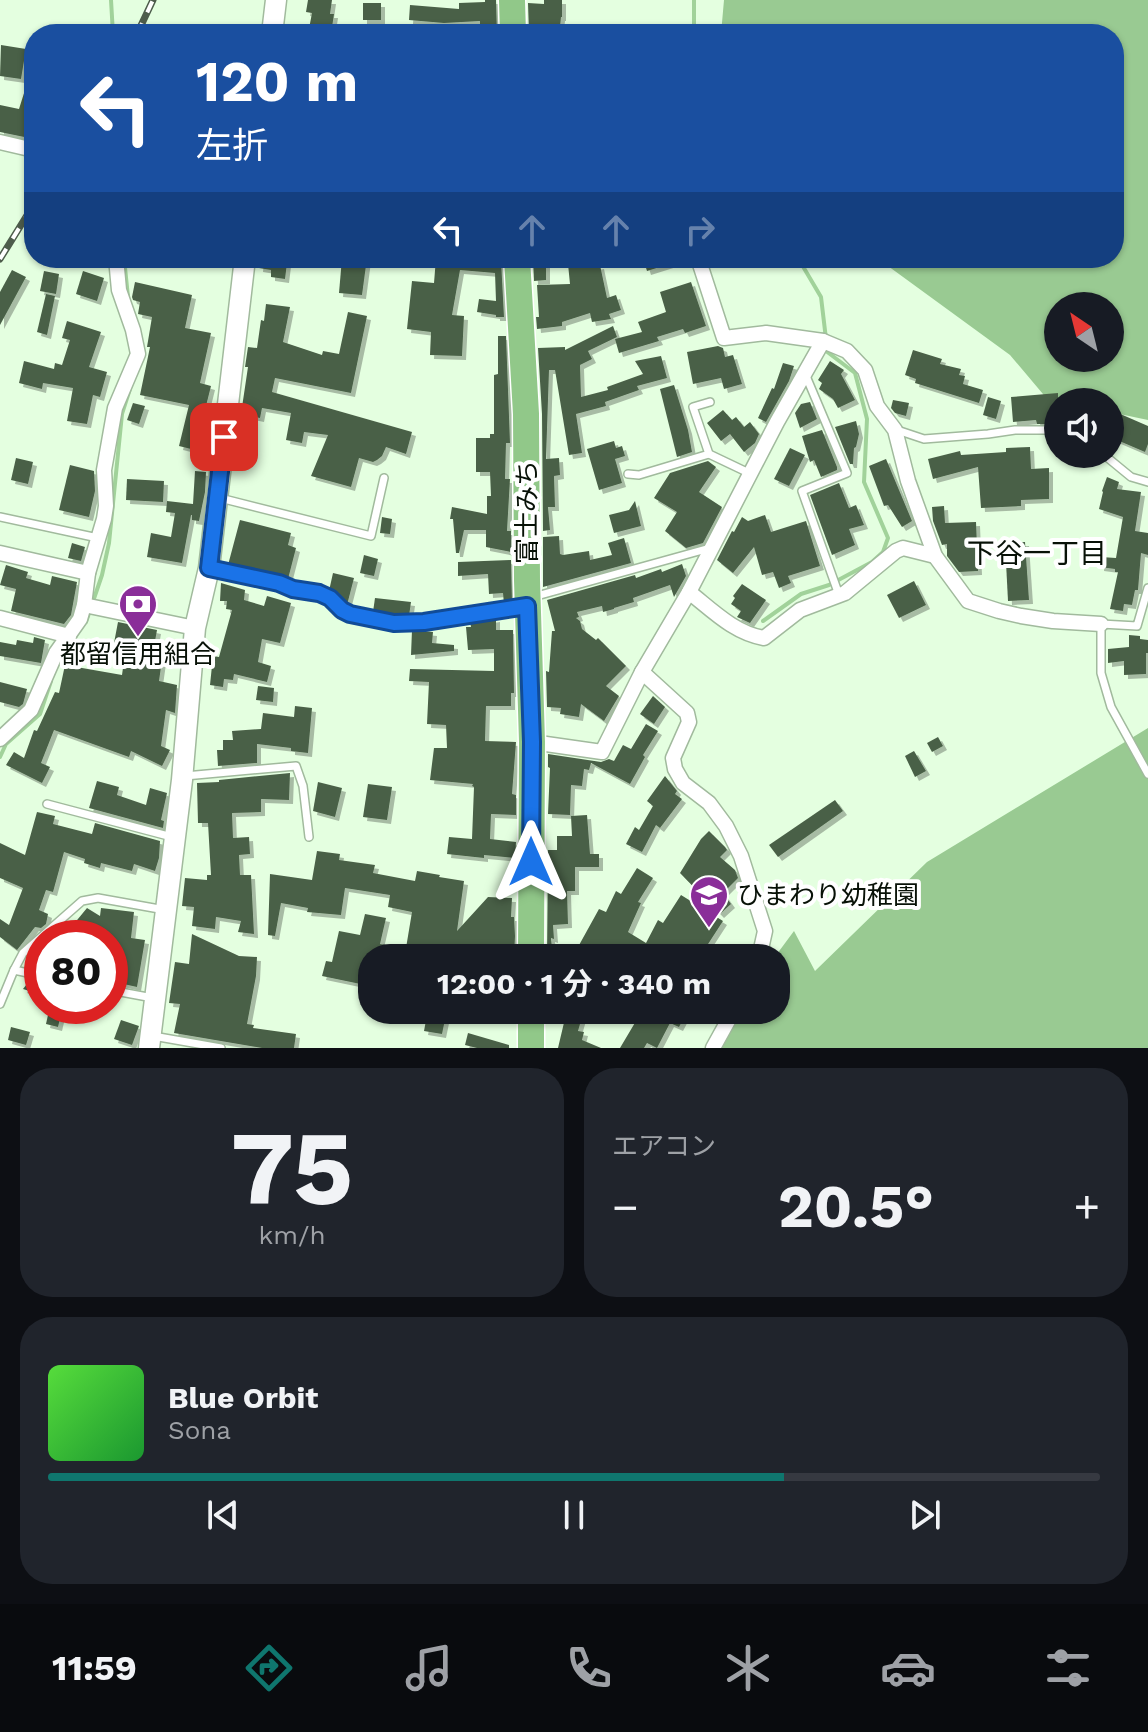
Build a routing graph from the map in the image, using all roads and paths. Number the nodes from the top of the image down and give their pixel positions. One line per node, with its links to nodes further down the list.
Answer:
1 (276, 0): 3 (street)
2 (512, 0): 4 (highway)
3 (273, 24)
4 (513, 24)
5 (0, 142): 6 (street)
6 (24, 148)
7 (117, 268): 24 (street)
8 (244, 268): 22 (street)
9 (518, 268): 33 (highway, 富士みち)
10 (701, 268): 11 (street)
11 (823, 341): 12 (street); 14 (street)
12 (805, 374): 19 (street); 32 (lane)
13 (710, 402): 16 (lane)
14 (895, 430): 15 (lane); 27 (street)
15 (1044, 430)
16 (709, 454): 18 (lane); 19 (lane)
17 (1120, 468): 21 (lane)
18 (628, 474)
19 (751, 474): 25 (street)
20 (384, 478): 22 (lane)
21 (1148, 482)
22 (217, 497): 28 (street)
23 (0, 517): 24 (lane)
24 (98, 538): 29 (street)
25 (713, 547): 31 (street); 33 (lane)
26 (0, 553): 29 (street)
27 (935, 556): 32 (street); 36 (street)
28 (209, 568): 33 (lane); 37 (street)
29 (88, 573): 34 (street)
30 (1148, 588): 36 (lane)
31 (689, 592): 32 (street); 39 (street)
32 (839, 595)
33 (527, 602): 41 (highway, 富士みち)
34 (84, 605): 37 (street); 38 (street)
35 (0, 618): 38 (street)
36 (1101, 624): 42 (lane)
37 (195, 628): 43 (street)
38 (69, 636): 40 (street)
39 (642, 672): 41 (street); 49 (street)
40 (0, 739)
41 (532, 742): 48 (highway, 富士みち)
42 (1148, 774)
43 (182, 776): 45 (lane); 46 (street)
44 (47, 804): 46 (lane)
45 (309, 837)
46 (175, 838): 47 (street)
47 (166, 910): 50 (lane); 53 (street)
48 (531, 944)
49 (762, 944)
50 (14, 970): 51 (lane); 54 (lane)
51 (24, 972)
52 (128, 994): 53 (lane)
53 (155, 999): 57 (street)
54 (0, 1004)
55 (531, 1024): 59 (highway)
56 (726, 1024): 60 (street)
57 (150, 1042): 58 (lane)
58 (221, 1048)
59 (531, 1048)
60 (713, 1048)

